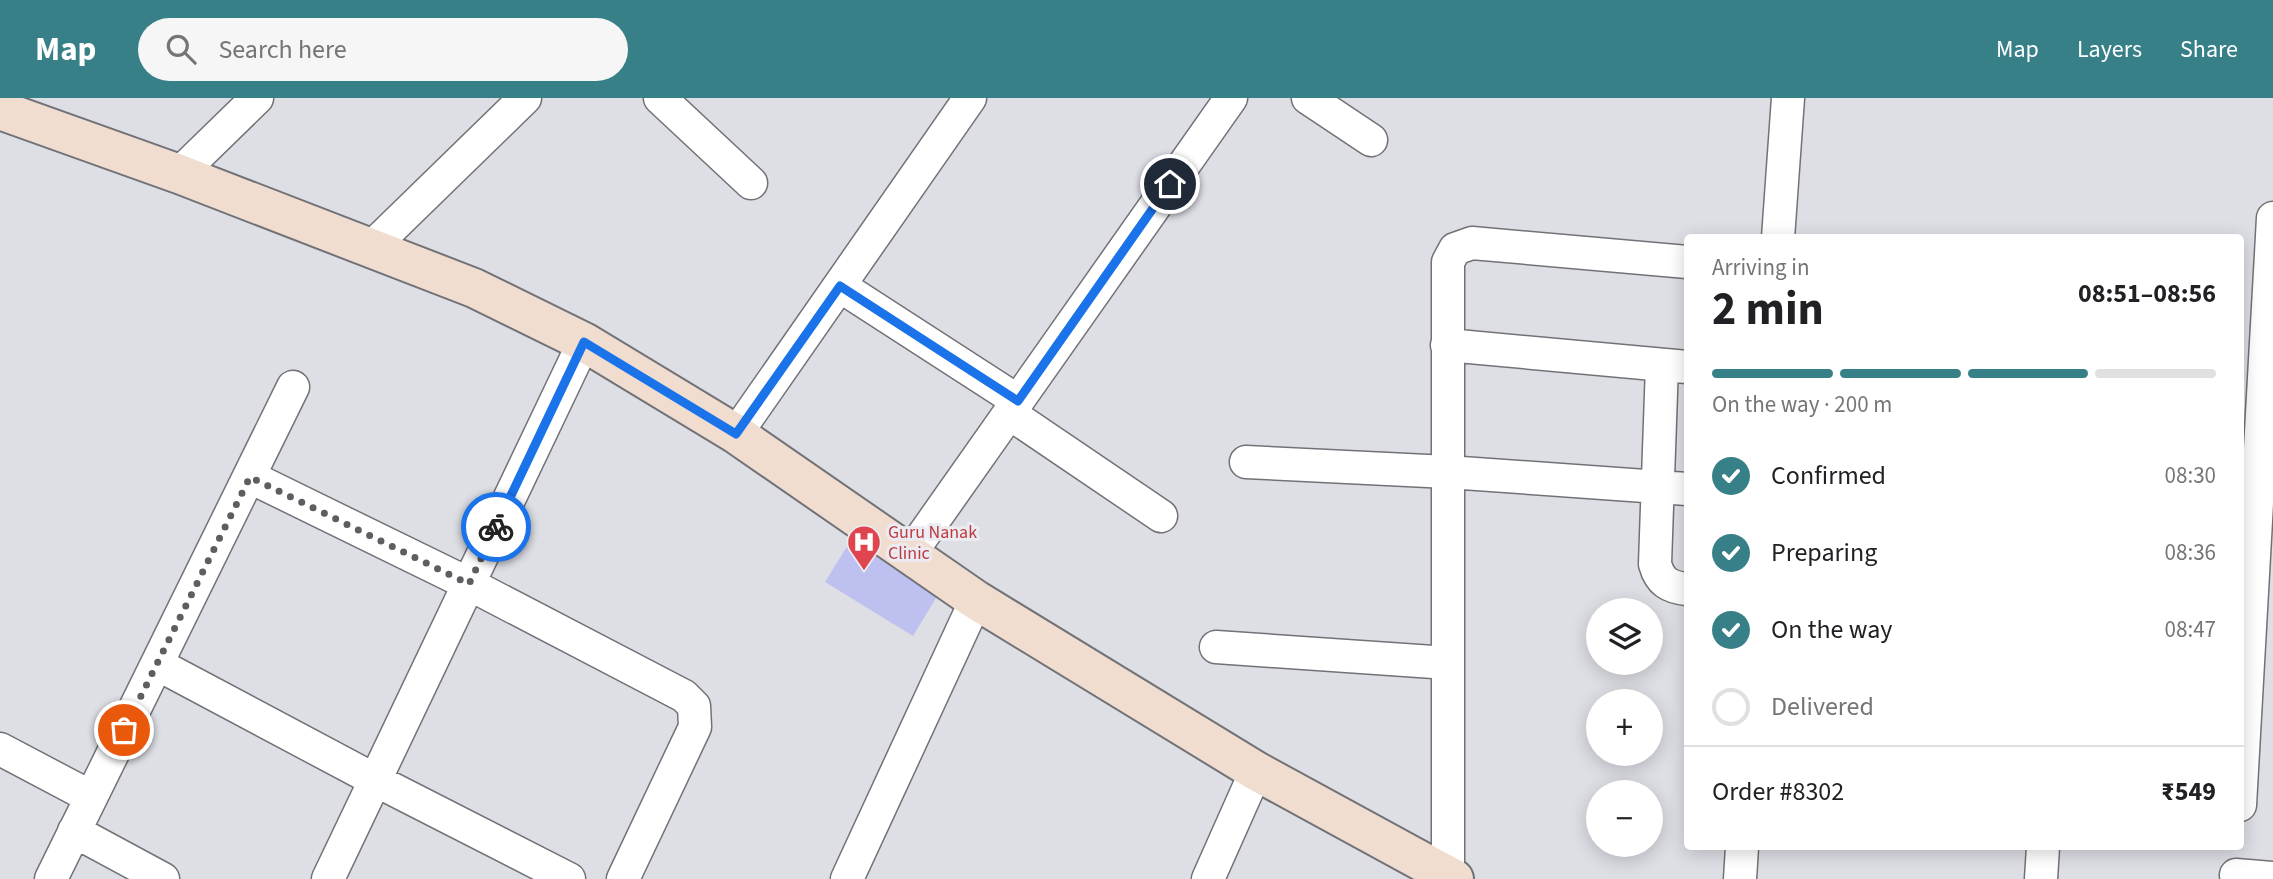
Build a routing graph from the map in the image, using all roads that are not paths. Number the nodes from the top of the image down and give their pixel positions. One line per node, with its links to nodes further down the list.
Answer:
1 (257, 98): 10 (street)
2 (525, 98): 14 (street)
3 (660, 98): 11 (street)
4 (970, 98): 16 (street)
5 (1231, 98): 21 (street)
6 (1308, 98): 9 (street)
7 (1788, 98): 13 (street)
8 (0, 110): 10 (street)
9 (1371, 140)
10 (178, 174): 14 (street)
11 (751, 183)
12 (2273, 218): 35 (street)
13 (1778, 234)
14 (372, 247): 17 (street)
15 (1684, 262): 18 (street)
16 (840, 286): 21 (street); 22 (street)
17 (584, 342): 22 (street); 29 (street)
18 (1447, 345): 19 (street); 24 (street)
19 (1674, 366): 26 (street)
20 (293, 387): 25 (street)
21 (1014, 407): 27 (street); 28 (street)
22 (736, 434): 28 (street)
23 (1246, 462): 24 (street)
24 (1448, 472): 26 (street); 33 (street)
25 (250, 477): 29 (street); 34 (street)
26 (1672, 488): 30 (street)
27 (1161, 516)
28 (910, 554): 31 (street)
29 (469, 584): 38 (street); 51 (street)
30 (1684, 589)
31 (976, 600): 37 (street); 52 (street)
32 (1216, 647): 33 (street)
33 (1448, 663): 45 (street)
34 (157, 664): 38 (street); 40 (street)
35 (2260, 688): 39 (street)
36 (0, 750): 40 (street)
37 (1256, 771): 45 (street); 53 (street)
38 (375, 780): 49 (street); 50 (street)
39 (2244, 782)
40 (91, 797): 41 (street)
41 (74, 831): 47 (street); 48 (street)
42 (1742, 850): 54 (street)
43 (2043, 850): 55 (street)
44 (2237, 867): 46 (street)
45 (1451, 877)
46 (2273, 878)
47 (51, 879)
48 (163, 879)
49 (328, 879)
50 (569, 879)
51 (623, 879)
52 (847, 879)
53 (1208, 879)
54 (1740, 879)
55 (2042, 879)

